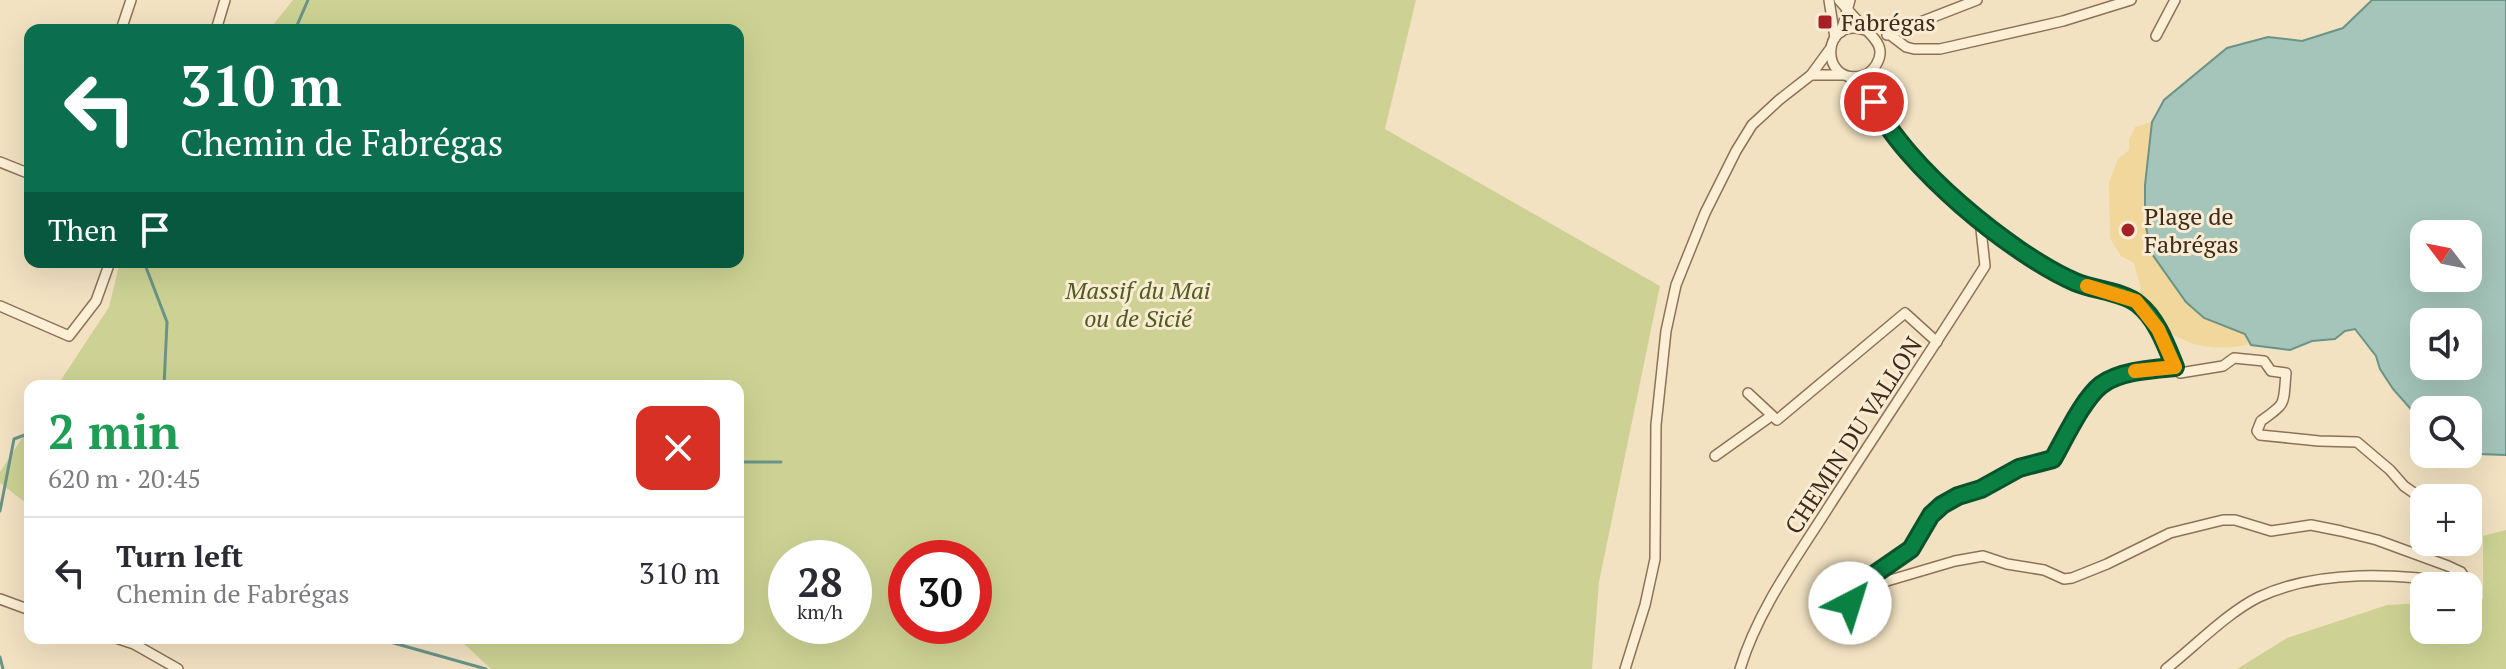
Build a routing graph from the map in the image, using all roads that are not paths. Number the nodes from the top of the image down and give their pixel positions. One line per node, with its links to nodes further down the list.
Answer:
1 (131, 0): 9 (street)
2 (225, 0): 10 (street)
3 (1829, 0): 13 (street)
4 (1839, 0): 8 (street)
5 (1977, 0): 12 (street)
6 (2131, 0): 12 (street)
7 (2175, 0): 14 (street)
8 (1849, 5): 11 (street); 13 (street)
9 (123, 24)
10 (218, 24)
11 (1865, 30): 13 (street); 15 (street)
12 (1889, 34): 15 (street)
13 (1838, 35): 16 (street)
14 (2156, 36)
15 (1876, 39): 17 (street)
16 (1830, 49): 18 (street); 19 (street)
17 (1874, 69): 19 (street); 20 (street)
18 (1811, 75): 19 (street); 37 (street)
19 (1847, 76): 20 (street)
20 (1874, 102): 23 (street)
21 (0, 162): 22 (street)
22 (24, 172)
23 (1980, 220): 26 (street, CHEMIN DU VALLON); 27 (street)
24 (108, 268): 25 (street)
25 (0, 306)
26 (1937, 342): 29 (street); 38 (street, CHEMIN DU VALLON)
27 (2177, 370): 31 (street); 39 (street)
28 (1748, 393): 29 (street)
29 (1771, 416): 30 (street)
30 (1715, 456)
31 (2410, 490)
32 (0, 599): 33 (street)
33 (24, 608)
34 (134, 644): 35 (street)
35 (165, 665): 36 (street)
36 (178, 669)
37 (1625, 669)
38 (1740, 669)
39 (2166, 669)

